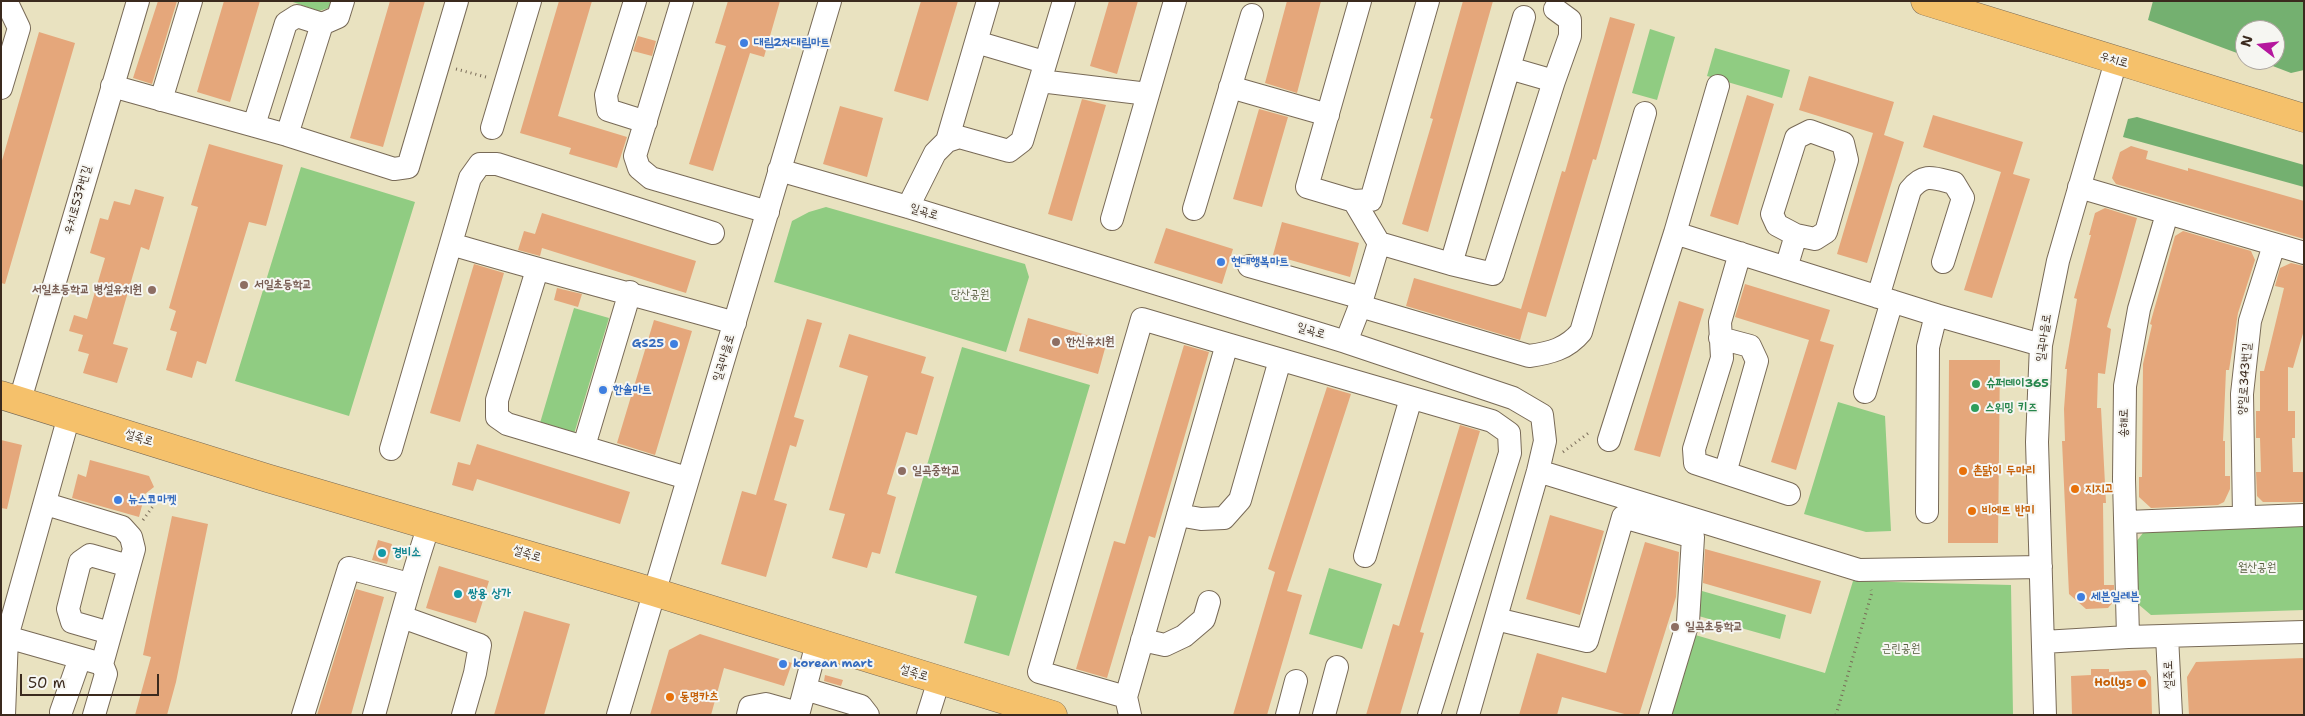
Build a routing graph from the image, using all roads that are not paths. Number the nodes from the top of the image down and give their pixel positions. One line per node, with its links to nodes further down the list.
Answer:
1 (138, 1): 25 (street, 우치로537번길)
2 (191, 1): 30 (street)
3 (343, 1): 19 (street)
4 (457, 1): 37 (street)
5 (530, 1): 36 (street)
6 (635, 1): 34 (street)
7 (682, 1): 34 (street)
8 (830, 1): 39 (street, 일곡마을로)
9 (988, 1): 20 (street)
10 (1064, 1): 23 (street)
11 (1175, 1): 29 (street)
12 (1360, 1): 32 (street)
13 (1428, 1): 41 (street)
14 (1926, 1): 21 (main road, 우치로)
15 (1, 5): 28 (street)
16 (1555, 9): 24 (street)
17 (1252, 15): 27 (street)
18 (1524, 17): 22 (street)
19 (322, 24): 35 (street); 37 (street)
20 (976, 42): 23 (street); 38 (street)
21 (2116, 61): 33 (main road, 우치로); 40 (street, 일곡마을로)
22 (1508, 68): 24 (street); 56 (street)
23 (1042, 72): 29 (street); 38 (street)
24 (1554, 81): 56 (street)
25 (112, 86): 30 (street); 71 (street, 우치로537번길)
26 (1718, 86): 48 (street)
27 (1230, 87): 32 (street); 43 (street)
28 (1, 88)
29 (1148, 94): 46 (street)
30 (162, 100): 35 (street)
31 (1645, 114): 62 (street)
32 (1328, 115): 41 (street)
33 (2304, 118)
34 (646, 122): 44 (street)
35 (254, 125): 37 (street)
36 (492, 128)
37 (287, 135)
38 (947, 141): 42 (street)
39 (779, 170): 42 (street, 일곡로); 44 (street, 일곡마을로)
40 (2079, 187): 45 (street); 68 (street, 일곡마을로)
41 (1354, 201): 50 (street)
42 (908, 207): 66 (street, 일곡로)
43 (1194, 209)
44 (768, 212): 64 (street, 일곡마을로)
45 (2166, 214): 52 (street); 86 (street, 송해로)
46 (1112, 219)
47 (713, 233): 51 (street)
48 (1675, 233): 53 (street); 74 (street)
49 (1796, 235): 49 (street); 58 (street)
50 (1379, 243): 56 (street); 62 (street)
51 (451, 244): 59 (street); 76 (street)
52 (2274, 245): 54 (street); 85 (street, 양일로343번길)
53 (1740, 253): 58 (street); 65 (street)
54 (2304, 253)
55 (1943, 262): 61 (street)
56 (1451, 264)
57 (1250, 266): 62 (street)
58 (1786, 268): 61 (street)
59 (537, 270): 60 (street); 75 (street)
60 (630, 292): 64 (street); 75 (street)
61 (1885, 299): 63 (street); 70 (street)
62 (1361, 302): 66 (street)
63 (1936, 315): 68 (street); 82 (street)
64 (735, 323): 79 (street, 일곡마을로)
65 (1720, 338): 78 (street); 78 (street)
66 (1346, 342): 77 (street, 일곡로)
67 (1227, 344): 69 (street); 83 (street); 113 (street)
68 (2040, 345): 90 (street, 일곡마을로)
69 (1280, 360): 72 (street); 83 (street)
70 (1865, 392)
71 (11, 397): 73 (main road, 설죽로)
72 (1410, 398): 88 (street); 128 (street)
73 (69, 416): 81 (street); 87 (main road, 설죽로)
74 (1609, 440)
75 (584, 446): 79 (street)
76 (391, 449)
77 (1538, 471): 90 (street); 96 (street, 일곡로)
78 (1725, 472): 80 (street)
79 (687, 478): 92 (street, 일곡마을로)
80 (1789, 494)
81 (46, 504): 89 (street); 101 (street)
82 (1927, 512)
83 (1178, 515): 103 (street)
84 (2304, 515): 85 (street)
85 (2244, 516): 86 (street)
86 (2127, 522): 102 (street, 송해로)
87 (429, 524): 91 (street); 92 (main road, 설죽로)
88 (1365, 556)
89 (129, 566): 99 (street); 99 (street)
90 (2041, 567): 105 (street, 일곡마을로)
91 (408, 584): 95 (street); 118 (street)
92 (654, 592): 104 (main road, 설죽로); 121 (street, 일곡마을로)
93 (1684, 597): 97 (street)
94 (1209, 602): 103 (street)
95 (402, 617): 119 (street); 120 (street)
96 (1496, 618): 97 (street); 129 (street, 일곡로)
97 (1688, 622): 130 (street)
98 (2304, 632): 100 (street)
99 (110, 633): 107 (street)
100 (2167, 636): 102 (street); 132 (street, 설죽로)
101 (7, 637): 106 (street); 110 (street)
102 (2128, 637): 105 (street)
103 (1142, 640): 113 (street)
104 (818, 642): 109 (main road, 설죽로); 112 (street)
105 (2043, 642): 131 (street, 일곡마을로)
106 (80, 658): 107 (street); 114 (street)
107 (102, 664): 117 (street)
108 (1337, 667): 127 (street)
109 (939, 680): 124 (street); 125 (main road, 설죽로)
110 (2, 681): 116 (street)
111 (1296, 681): 126 (street)
112 (805, 689): 115 (street); 123 (street)
113 (1128, 706)
114 (62, 712)
115 (798, 714): 122 (street)
116 (4, 715)
117 (94, 715)
118 (303, 715)
119 (374, 715)
120 (463, 715)
121 (618, 715)
122 (748, 715)
123 (868, 715)
124 (928, 715)
125 (1053, 715)
126 (1287, 715)
127 (1324, 715)
128 (1429, 715)
129 (1468, 715)
130 (1660, 715)
131 (2045, 715)
132 (2171, 715)

